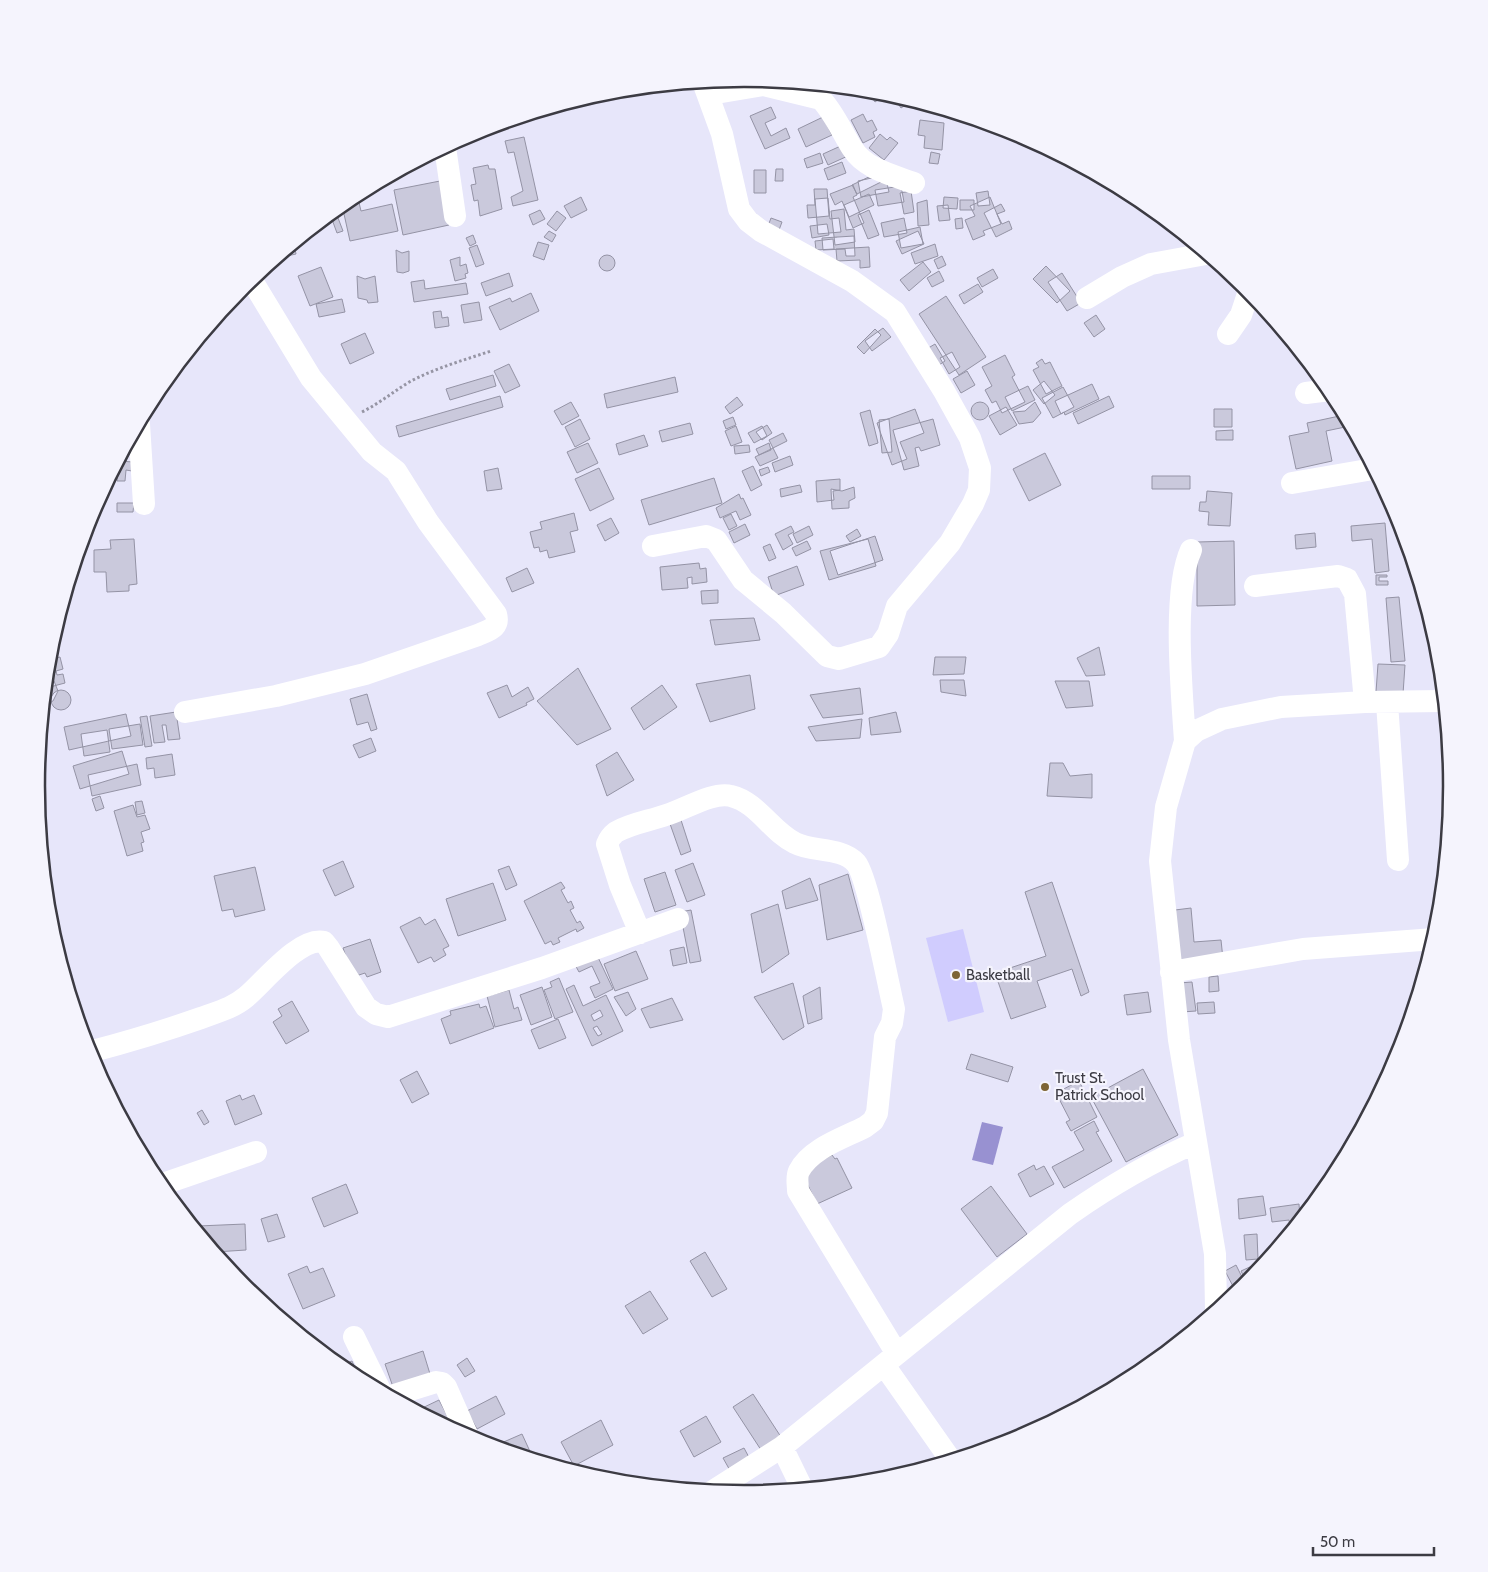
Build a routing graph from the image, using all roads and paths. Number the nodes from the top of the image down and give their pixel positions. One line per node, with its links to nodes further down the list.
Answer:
1 (706, 88): 19 (street)
2 (774, 88): 4 (street)
3 (446, 154): 5 (street)
4 (914, 183)
5 (455, 216)
6 (1199, 255): 8 (street)
7 (256, 286): 14 (street)
8 (1087, 298)
9 (1246, 300): 10 (street)
10 (1228, 334)
11 (491, 351): 14 (path)
12 (1320, 391): 13 (street)
13 (1306, 393)
14 (346, 420): 24 (street)
15 (140, 435): 18 (street)
16 (1367, 470): 17 (street)
17 (1292, 483)
18 (144, 504)
19 (653, 546)
20 (1191, 550): 25 (street)
21 (1255, 586): 23 (street)
22 (1438, 701): 23 (street)
23 (1376, 702): 25 (street); 26 (street)
24 (185, 712)
25 (1185, 741): 30 (street)
26 (1398, 860)
27 (678, 919): 28 (street)
28 (640, 933): 31 (street); 37 (street)
29 (1426, 940): 30 (street)
30 (1171, 972): 32 (street)
31 (97, 1050)
32 (1195, 1143): 35 (street); 37 (street)
33 (256, 1152): 34 (street)
34 (169, 1182)
35 (1216, 1301)
36 (354, 1337): 38 (street)
37 (890, 1360): 41 (street); 42 (street)
38 (374, 1379)
39 (399, 1394): 40 (street)
40 (463, 1426)
41 (782, 1447): 43 (street); 44 (street)
42 (947, 1455)
43 (800, 1483)
44 (723, 1485)

